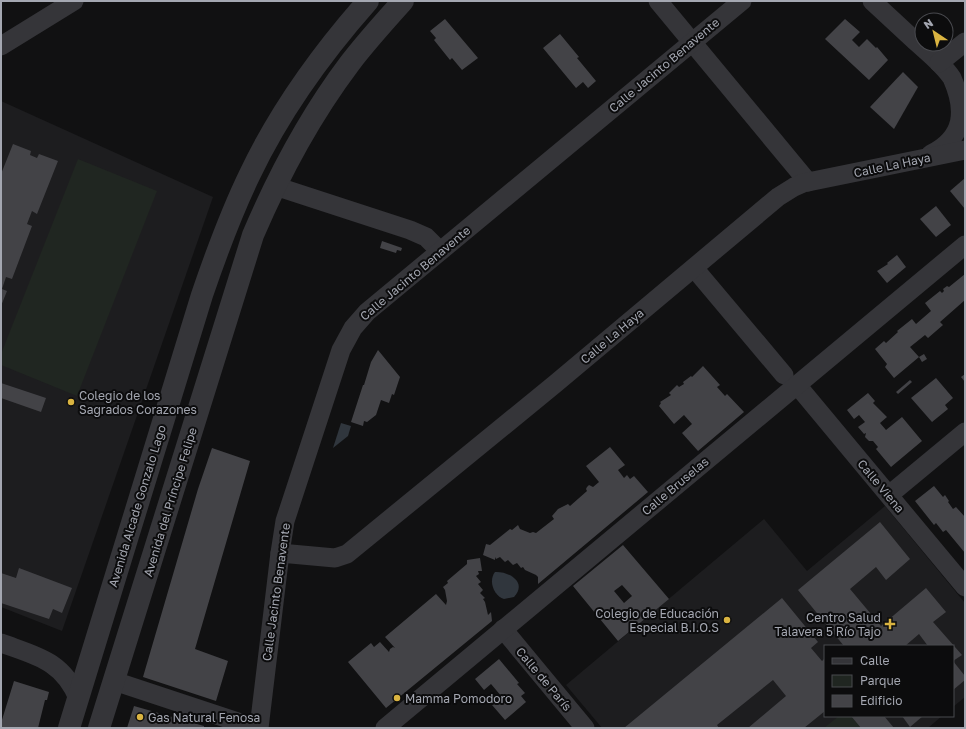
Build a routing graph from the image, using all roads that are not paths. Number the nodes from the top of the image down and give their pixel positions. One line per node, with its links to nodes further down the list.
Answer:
1 (74, 1): 9 (street)
2 (368, 1): 26 (street, Avenida Alcade Gonzalo Lago)
3 (403, 1): 14 (street)
4 (658, 1): 7 (street)
5 (742, 1): 7 (street, Calle Jacinto Benavente)
6 (872, 1): 10 (street)
7 (693, 42): 13 (street); 16 (street, Calle Jacinto Benavente)
8 (965, 42): 10 (street)
9 (1, 46)
10 (939, 63): 12 (street)
11 (965, 150): 12 (street, Calle La Haya)
12 (919, 160): 13 (street, Calle La Haya)
13 (808, 182): 17 (street, Calle La Haya)
14 (275, 186): 16 (street); 25 (street, Avenida del Príncipe Felipe)
15 (965, 245): 18 (street, Calle Bruselas)
16 (440, 251): 21 (street, Calle Jacinto Benavente)
17 (694, 268): 18 (street, Calle Viena); 21 (street, Calle La Haya)
18 (791, 380): 20 (street, Calle Viena); 23 (street, Calle Bruselas)
19 (965, 432): 20 (street)
20 (889, 495): 22 (street, Calle Viena)
21 (280, 553): 30 (street, Calle Jacinto Benavente)
22 (965, 587)
23 (503, 629): 27 (street, Calle Bruselas); 31 (street, Calle de París)
24 (1, 643): 26 (street)
25 (114, 681): 29 (street, Avenida del Príncipe Felipe); 30 (street)
26 (78, 698): 28 (street)
27 (392, 726)
28 (69, 728)
29 (99, 728)
30 (258, 728)
31 (585, 728)

